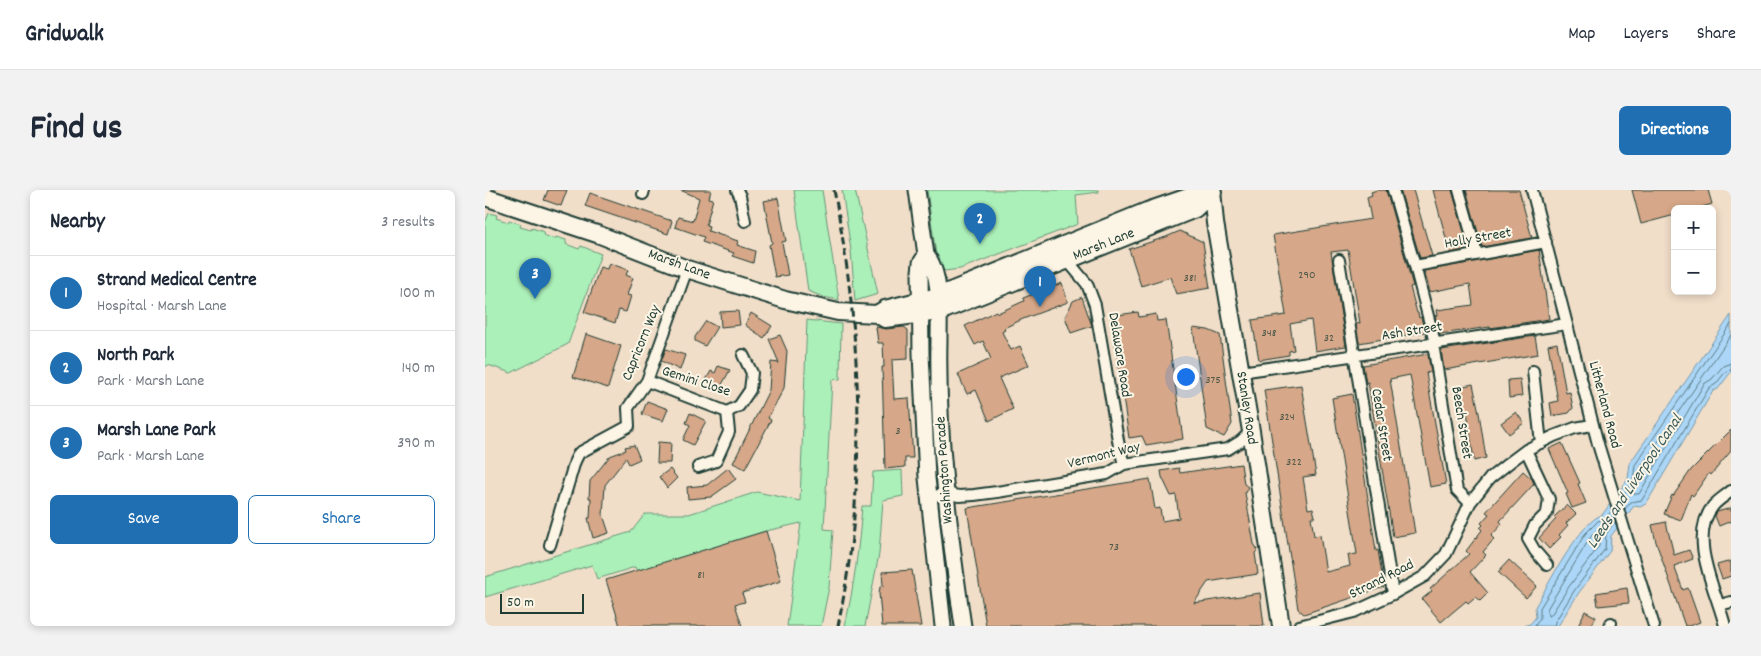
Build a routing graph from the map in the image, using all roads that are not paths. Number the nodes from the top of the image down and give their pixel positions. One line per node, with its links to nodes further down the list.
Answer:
1 (737, 190): 8 (street)
2 (917, 190): 11 (street)
3 (1393, 190): 14 (street, Beech Street)
4 (1459, 190): 10 (street)
5 (1533, 190): 9 (street, Litherland Road)
6 (1214, 191): 12 (main road, Marsh Lane); 16 (main road, Marsh Lane); 24 (main road, Stanley Road)
7 (485, 197): 15 (main road, Marsh Lane)
8 (745, 221)
9 (1546, 242): 10 (street, Holly Street); 19 (street, Litherland Road)
10 (1477, 254): 14 (street, Holly Street)
11 (926, 255): 16 (street, Washington Parade); 17 (street, Washington Parade)
12 (1067, 260): 18 (main road, Marsh Lane); 31 (street, Delaware Road)
13 (1339, 260): 22 (street, Cedar Street)
14 (1415, 266): 20 (street, Beech Street)
15 (687, 269): 17 (main road, Marsh Lane); 25 (street, Capricorn Way)
16 (938, 296): 17 (main road, Marsh Lane); 18 (street, Washington Parade)
17 (921, 308): 18 (main road, Marsh Lane); 35 (street, Washington Parade)
18 (939, 312): 34 (street, Washington Parade)
19 (1567, 324): 20 (street, Ash Street); 27 (street, Litherland Road)
20 (1434, 344): 22 (street, Ash Street); 36 (street, Beech Street)
21 (743, 355): 26 (street, Gemini Close)
22 (1354, 356): 24 (street, Ash Street); 39 (street, Cedar Street)
23 (1533, 371): 29 (street)
24 (1241, 372): 28 (main road, Stanley Road)
25 (647, 381): 26 (street, Gemini Close); 37 (street, Capricorn Way)
26 (727, 412): 32 (street)
27 (1592, 425): 29 (street, Strand Road); 46 (street, Litherland Road)
28 (1251, 431): 31 (street, Vermont Way); 44 (main road, Stanley Road)
29 (1541, 442): 30 (street, Strand Road)
30 (1526, 450): 36 (street, Strand Road); 38 (street)
31 (1124, 464): 34 (street, Vermont Way)
32 (698, 467)
33 (1731, 491): 41 (street)
34 (945, 493): 35 (street, Vermont Way); 43 (street, Washington Parade)
35 (929, 498): 42 (street, Washington Parade)
36 (1470, 503): 39 (street, Strand Road)
37 (550, 545)
38 (1547, 565)
39 (1393, 594): 45 (street, Strand Road)
40 (1731, 602): 41 (street)
41 (1720, 605): 47 (street)
42 (943, 626)
43 (963, 626)
44 (1281, 626)
45 (1299, 626)
46 (1655, 626)
47 (1725, 626)

